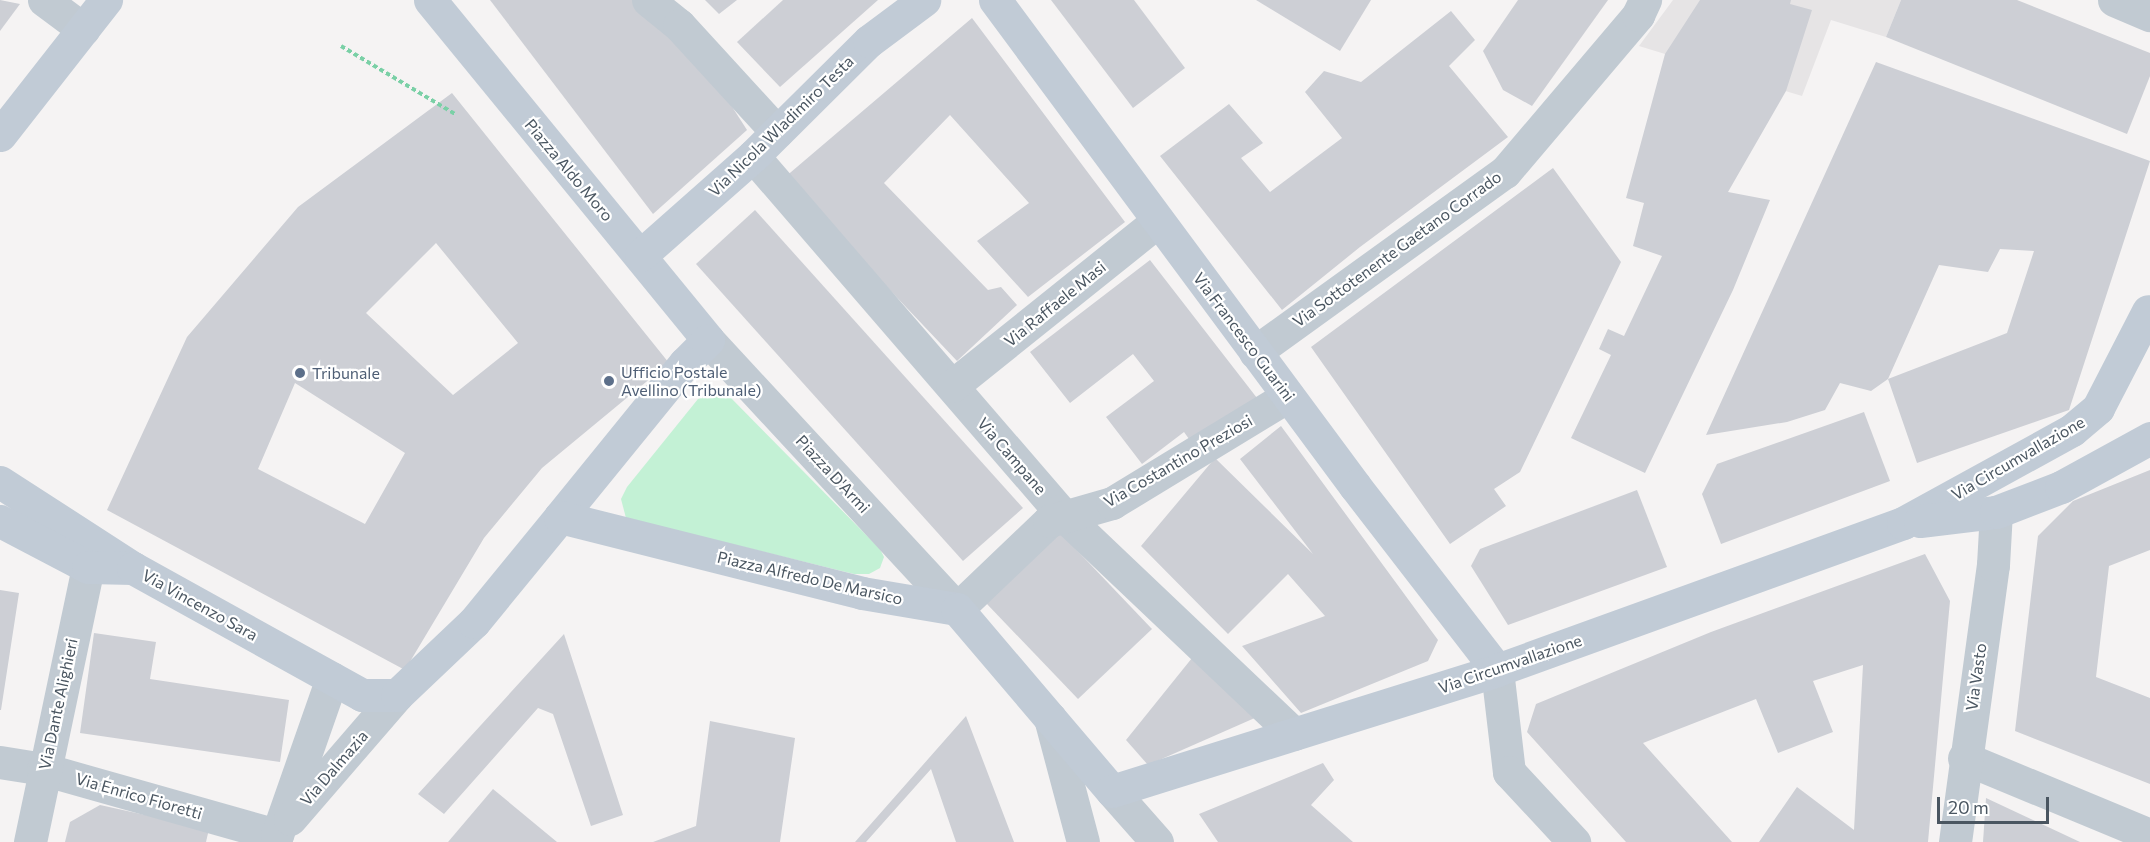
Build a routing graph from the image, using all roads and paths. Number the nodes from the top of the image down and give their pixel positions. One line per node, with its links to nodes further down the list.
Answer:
1 (44, 0): 12 (street)
2 (106, 0): 12 (street)
3 (430, 0): 19 (street, Piazza Aldo Moro)
4 (648, 0): 10 (street)
5 (924, 0): 9 (street, Via Nicola Wladimiro Testa)
6 (995, 0): 18 (street, Via Francesco Guarini)
7 (1645, 0): 23 (street, Via Sottotenente Gaetano Corrado)
8 (2114, 0): 11 (street)
9 (900, 9): 15 (street, Via Nicola Wladimiro Testa)
10 (683, 13): 15 (street)
11 (2150, 15)
12 (83, 29): 16 (street)
13 (341, 46): 14 (path)
14 (455, 114)
15 (777, 132): 17 (street, Via Nicola Wladimiro Testa)
16 (0, 135)
17 (753, 156): 19 (street, Via Nicola Wladimiro Testa); 24 (street, Via Campane)
18 (1158, 221): 23 (street, Via Francesco Guarini); 24 (street, Via Raffaele Masi)
19 (641, 255): 21 (street, Piazza Aldo Moro)
20 (2149, 308): 22 (street); 32 (street, Via Circumvallazione)
21 (708, 340): 29 (street); 35 (street, Piazza D'Armi)
22 (2150, 348)
23 (1255, 352): 25 (street, Via Francesco Guarini)
24 (952, 386): 30 (street, Via Campane)
25 (1288, 396): 30 (street, Via Costantino Preziosi); 36 (street, Via Francesco Guarini)
26 (2150, 438): 28 (street, Via Circumvallazione)
27 (0, 482): 34 (street)
28 (1996, 512): 32 (street, Via Circumvallazione); 41 (street, Via Vasto)
29 (560, 517): 35 (street, Piazza Alfredo De Marsico); 38 (street)
30 (1068, 518): 35 (street, Via Costantino Preziosi); 40 (street, Via Campane)
31 (0, 521): 33 (street, Via Vincenzo Sara)
32 (1903, 523): 36 (street, Via Circumvallazione)
33 (88, 567): 34 (street, Via Vincenzo Sara); 43 (street, Via Dante Alighieri)
34 (133, 568): 37 (street, Via Vincenzo Sara)
35 (957, 609): 39 (street)
36 (1497, 670): 40 (street, Via Circumvallazione); 50 (street)
37 (332, 678): 38 (street, Via Vincenzo Sara); 46 (street)
38 (397, 694): 46 (street, Via Dalmazia)
39 (1050, 718): 44 (street); 48 (street)
40 (1294, 734): 44 (street, Via Circumvallazione)
41 (1964, 758): 45 (street); 51 (street, Via Vasto)
42 (0, 762): 43 (street, Via Enrico Fioretti)
43 (44, 769): 46 (street, Via Enrico Fioretti); 47 (street, Via Dante Alighieri)
44 (1112, 791): 49 (street)
45 (2150, 835)
46 (275, 838)
47 (30, 842)
48 (1083, 842)
49 (1157, 842)
50 (1574, 842)
51 (1955, 842)

